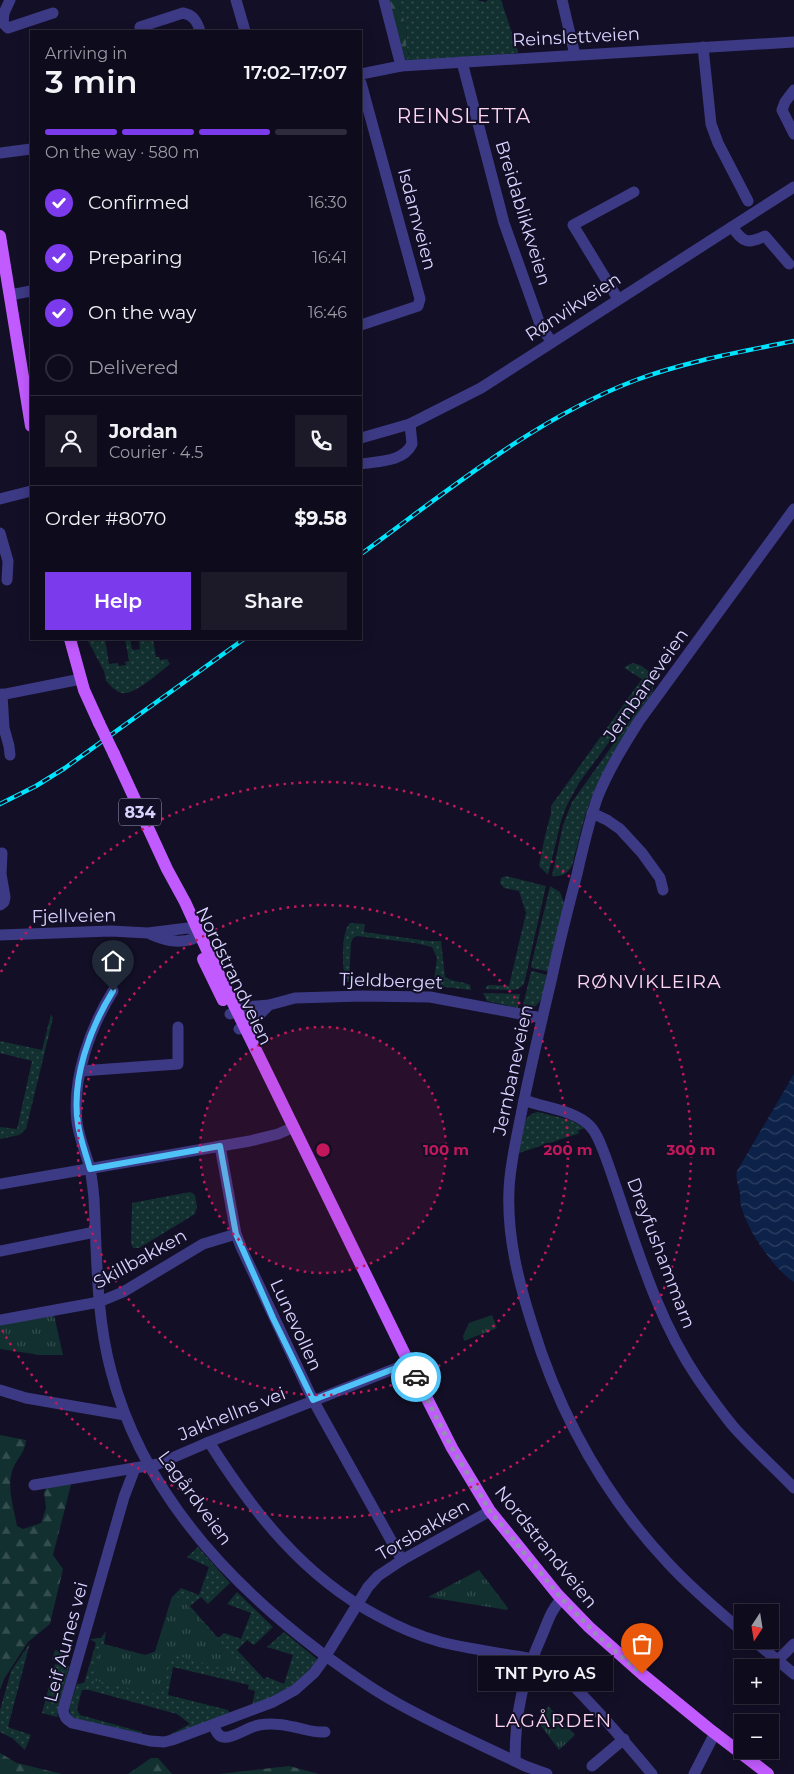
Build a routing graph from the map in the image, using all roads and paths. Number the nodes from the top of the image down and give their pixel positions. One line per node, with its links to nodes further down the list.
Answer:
1 (10, 0): 5 (street)
2 (236, 0): 8 (street)
3 (384, 0): 13 (street)
4 (562, 0): 11 (street)
5 (53, 13)
6 (140, 28): 7 (street)
7 (200, 30)
8 (245, 30)
9 (794, 42): 10 (street, Reinslettveien)
10 (703, 47): 11 (street, Reinslettveien); 22 (street)
11 (575, 55): 12 (street, Reinslettveien)
12 (462, 62): 13 (street, Reinslettveien); 30 (street, Breidablikkveien)
13 (401, 66): 14 (street, Reinslettveien)
14 (362, 74)
15 (362, 87): 29 (street, Isdamveien)
16 (794, 90): 17 (street)
17 (794, 134)
18 (30, 148): 19 (street)
19 (0, 153)
20 (794, 187): 23 (street, Rønvikveien)
21 (634, 192): 28 (street)
22 (748, 201)
23 (732, 227): 25 (street); 28 (street, Rønvikveien)
24 (0, 236): 27 (main road)
25 (789, 264)
26 (30, 291): 27 (street)
27 (10, 295): 31 (main road)
28 (618, 299): 30 (street, Rønvikveien)
29 (362, 324)
30 (552, 342): 32 (street, Rønvikveien)
31 (30, 420)
32 (410, 424): 33 (street, Rønvikveien); 34 (street)
33 (362, 438)
34 (362, 464)
35 (30, 491): 36 (street)
36 (0, 499)
37 (794, 509): 44 (street, Jernbaneveien)
38 (0, 534): 39 (street)
39 (7, 580)
40 (70, 640): 41 (main road, 834)
41 (81, 679): 42 (street); 48 (main road, Nordstrandveien / 834, bridge)
42 (1, 694): 43 (street)
43 (10, 755)
44 (592, 813): 46 (street); 53 (street, Jernbaneveien)
45 (2, 853): 47 (street)
46 (663, 890)
47 (0, 905)
48 (193, 932): 49 (street, Fjellveien); 52 (main road, Nordstrandveien / 834)
49 (0, 935)
50 (113, 991): 56 (street, Lagårdveien)
51 (269, 1004): 52 (street, Tjeldberget); 53 (street, Tjeldberget); 55 (street)
52 (234, 1012): 55 (main road, Nordstrandveien / 834)
53 (542, 1018): 57 (street, Jernbaneveien)
54 (178, 1027): 56 (street)
55 (242, 1028): 58 (main road, Nordstrandveien / 834)
56 (81, 1071): 60 (street, Lagårdveien)
57 (524, 1100): 75 (street, Dreyfushammarn); 80 (street, Jernbaneveien)
58 (294, 1127): 59 (street); 67 (main road, Nordstrandveien / 834)
59 (220, 1146): 60 (street); 63 (street, Lunevollen)
60 (90, 1169): 61 (street); 62 (street, Lagårdveien)
61 (0, 1184)
62 (95, 1232): 64 (street); 65 (street, Lagårdveien)
63 (236, 1234): 65 (street, Skillbakken); 69 (street, Lunevollen)
64 (0, 1251)
65 (99, 1302): 66 (street, Skillbakken); 70 (street, Lagårdveien)
66 (0, 1320)
67 (409, 1363): 69 (street, Jakhellns vei); 76 (main road, Nordstrandveien / 834)
68 (0, 1390): 70 (street)
69 (313, 1400): 71 (street, Jakhellns vei); 77 (street, Lunevollen)
70 (124, 1415): 72 (street, Lagårdveien)
71 (208, 1442): 72 (street, Jakhellns vei); 79 (street)
72 (149, 1466): 73 (street, Jakhellns vei); 83 (street, Lagårdveien)
73 (135, 1468): 74 (street, Jakhellns vei); 89 (street, Leif Aunes vei)
74 (34, 1485)
75 (794, 1488)
76 (490, 1511): 77 (street, Torsbakken); 78 (main road, Nordstrandveien / 834)
77 (402, 1560): 79 (street, Torsbakken)
78 (562, 1599): 84 (street); 91 (main road, Nordstrandveien / 834)
79 (357, 1605): 83 (street, Torsbakken); 84 (street)
80 (734, 1624)
81 (794, 1644): 86 (street)
82 (764, 1649): 85 (street)
83 (326, 1656): 89 (street, Leif Aunes vei); 94 (street, Lagårdveien)
84 (531, 1659): 92 (street); 94 (street)
85 (777, 1659)
86 (779, 1659)
87 (779, 1661): 88 (street)
88 (794, 1674)
89 (214, 1725): 90 (street)
90 (325, 1732)
91 (714, 1733): 97 (street); 98 (main road, Nordstrandveien / 834)
92 (624, 1739): 93 (street); 96 (street)
93 (592, 1766)
94 (521, 1767): 95 (street, Lagårdveien)
95 (546, 1774)
96 (652, 1774)
97 (694, 1774)
98 (768, 1774)

